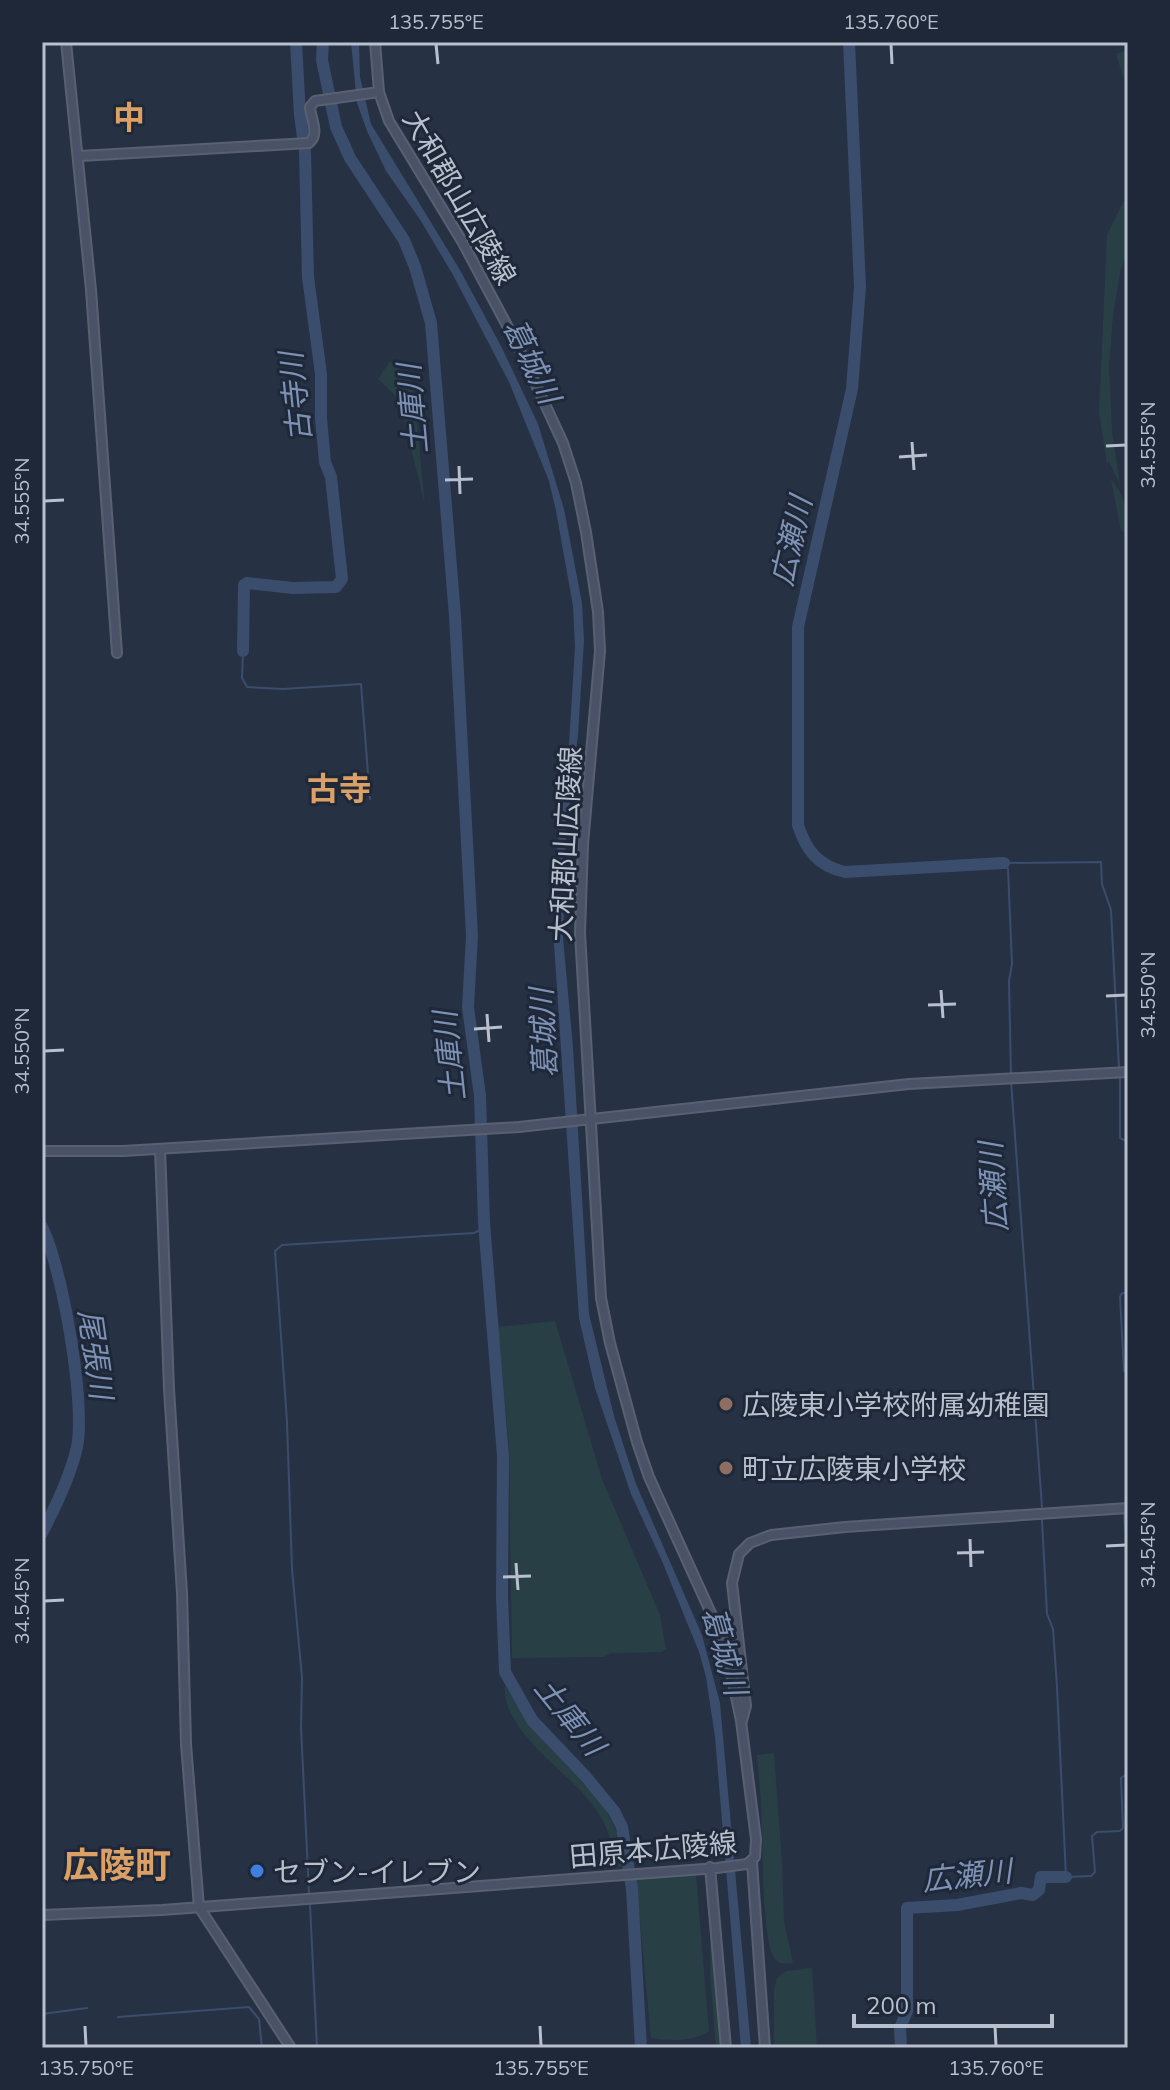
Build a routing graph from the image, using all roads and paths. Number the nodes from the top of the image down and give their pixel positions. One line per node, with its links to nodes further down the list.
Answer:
1 (66, 42): 4 (main road)
2 (375, 42): 3 (main road, 大和郡山広陵線)
3 (379, 92): 4 (main road); 7 (main road, 大和郡山広陵線)
4 (80, 156): 5 (main road)
5 (117, 653)
6 (1123, 1072): 7 (main road)
7 (592, 1119): 8 (main road); 11 (main road, 大和郡山広陵線)
8 (160, 1149): 9 (main road); 14 (main road)
9 (42, 1151)
10 (1128, 1508): 11 (main road, 田原本広陵線)
11 (741, 1721): 12 (main road, 田原本広陵線)
12 (750, 1863): 13 (main road, 田原本広陵線); 18 (main road)
13 (713, 1868): 14 (main road, 田原本広陵線); 17 (main road)
14 (199, 1907): 15 (main road, 田原本広陵線); 16 (main road)
15 (42, 1915)
16 (291, 2048)
17 (726, 2048)
18 (765, 2048)

